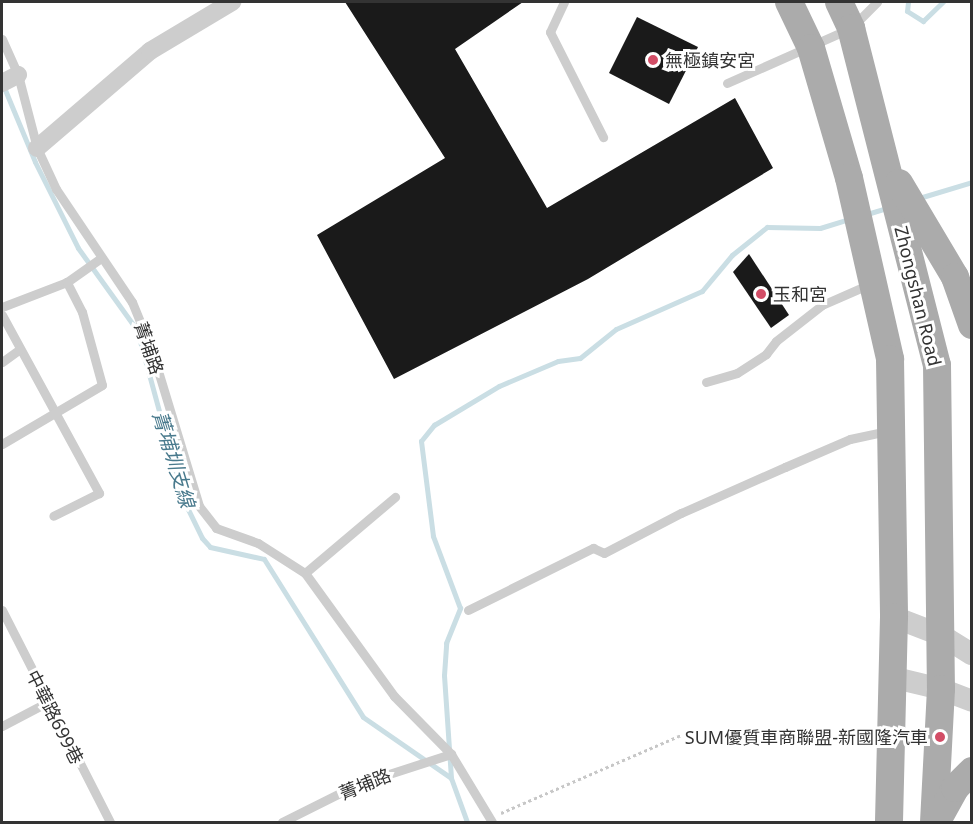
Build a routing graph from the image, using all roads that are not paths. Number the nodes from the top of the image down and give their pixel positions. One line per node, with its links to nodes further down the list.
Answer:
1 (232, 2): 13 (street)
2 (564, 2): 12 (lane)
3 (789, 2): 8 (main road)
4 (839, 2): 6 (main road, Zhongshan Road)
5 (877, 2): 6 (lane)
6 (851, 28): 8 (lane); 14 (main road, Zhongshan Road)
7 (2, 39): 9 (lane, 菁埔路)
8 (811, 48): 11 (lane); 17 (main road)
9 (18, 75): 10 (street); 13 (lane, 菁埔路)
10 (2, 83)
11 (727, 83)
12 (603, 137)
13 (37, 148): 15 (lane, 菁埔路)
14 (883, 155): 20 (main road); 33 (main road, Zhongshan Road)
15 (101, 258): 16 (lane); 29 (lane, 菁埔路)
16 (67, 282): 18 (lane); 24 (lane)
17 (872, 283): 23 (lane); 25 (main road)
18 (2, 307)
19 (2, 315): 21 (lane)
20 (972, 325)
21 (21, 349): 22 (lane); 24 (lane)
22 (2, 363)
23 (706, 381)
24 (57, 414): 26 (lane); 28 (lane)
25 (890, 431): 31 (lane); 32 (main road)
26 (2, 444)
27 (395, 497): 29 (lane)
28 (53, 516)
29 (305, 573): 40 (lane, 菁埔路)
30 (2, 610): 38 (lane, 中華路699巷)
31 (468, 610)
32 (894, 617): 33 (street); 35 (main road)
33 (941, 635): 34 (street); 36 (main road, Zhongshan Road)
34 (972, 654)
35 (891, 677): 36 (street); 45 (main road)
36 (941, 689): 37 (street); 46 (main road, Zhongshan Road)
37 (972, 702)
38 (46, 703): 39 (lane); 43 (lane, 中華路699巷)
39 (2, 726)
40 (451, 754): 42 (lane, 菁埔路); 44 (lane, 菁埔路)
41 (972, 771): 46 (main road)
42 (491, 820)
43 (111, 822)
44 (282, 822)
45 (889, 822)
46 (935, 822)

